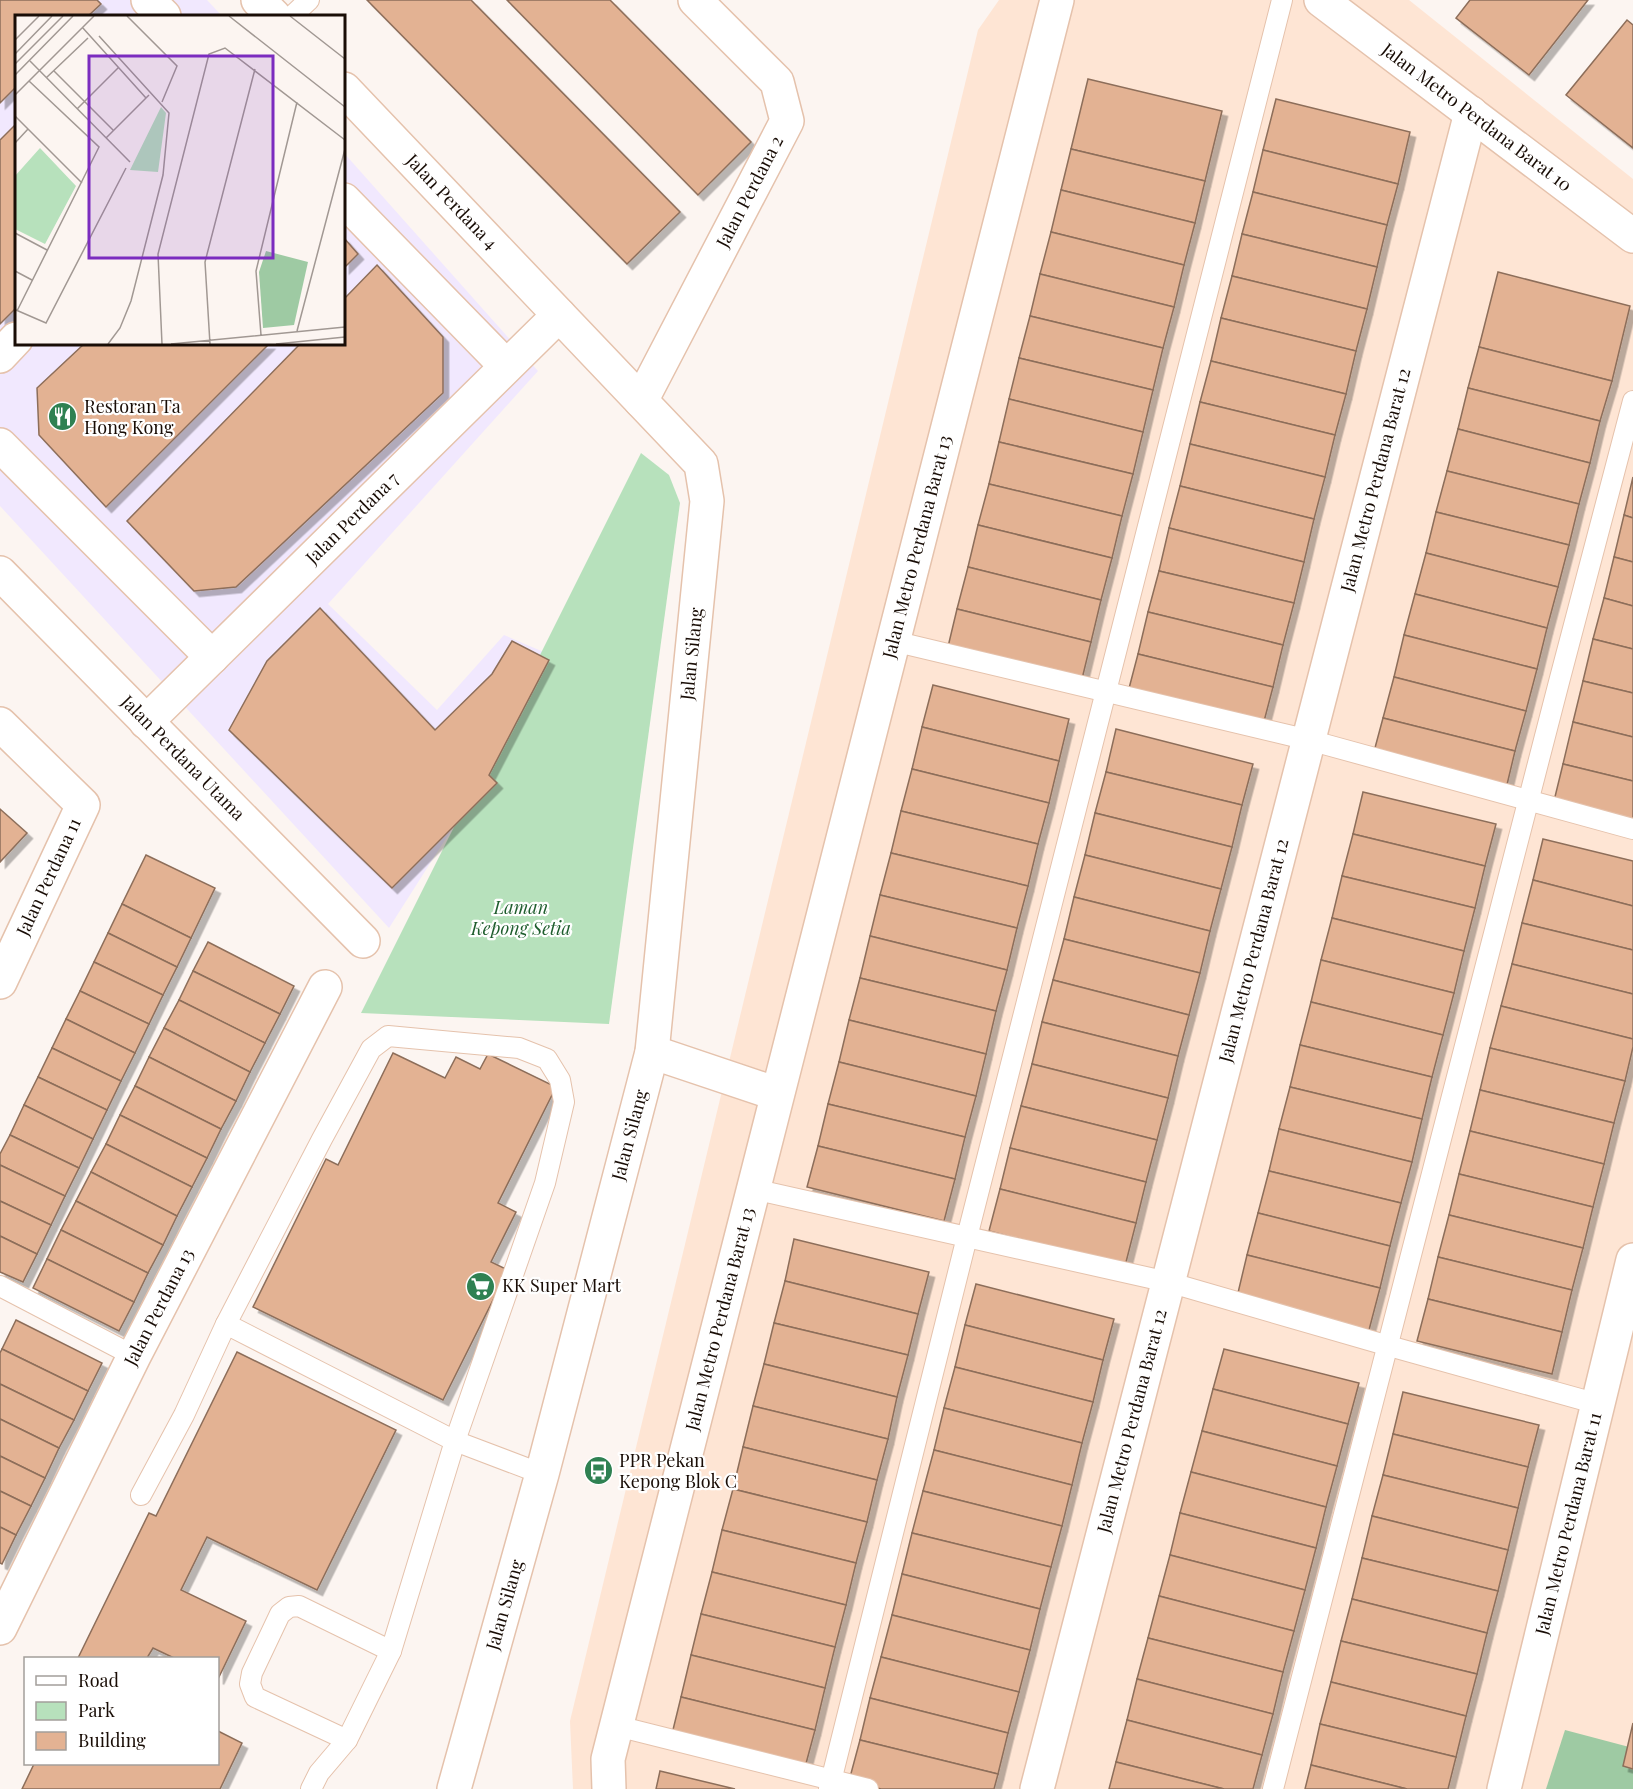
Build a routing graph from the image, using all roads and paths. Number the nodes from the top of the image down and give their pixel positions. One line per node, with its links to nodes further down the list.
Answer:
1 (148, 0): 8 (street)
2 (258, 0): 9 (street)
3 (309, 0): 10 (lane)
4 (695, 0): 19 (street, Jalan Perdana 2)
5 (1057, 0): 24 (street, Jalan Metro Perdana Barat 13)
6 (1282, 0): 26 (lane)
7 (1321, 0): 12 (street, Jalan Metro Perdana Barat 10)
8 (163, 15)
9 (273, 15)
10 (293, 15)
11 (345, 90): 15 (street, Jalan Perdana 4)
12 (1471, 113): 14 (street, Jalan Metro Perdana Barat 10); 29 (street, Jalan Metro Perdana Barat 12)
13 (345, 201): 18 (street)
14 (1633, 236)
15 (559, 315): 18 (street, Jalan Perdana 7); 19 (street, Jalan Perdana 4)
16 (15, 340): 17 (street)
17 (0, 356)
18 (506, 366): 25 (street, Jalan Perdana 7)
19 (641, 401): 22 (street, Jalan Perdana 4)
20 (1633, 401): 30 (lane)
21 (0, 445): 25 (street)
22 (701, 464): 35 (street, Jalan Silang)
23 (0, 573): 27 (street, Jalan Perdana Utama)
24 (893, 641): 26 (lane); 36 (street, Jalan Metro Perdana Barat 13)
25 (212, 657): 27 (street, Jalan Perdana 7)
26 (1106, 692): 29 (lane); 38 (lane)
27 (146, 722): 32 (street, Jalan Perdana Utama)
28 (0, 724): 33 (street, Jalan Perdana 11)
29 (1309, 740): 30 (lane); 40 (street, Jalan Metro Perdana Barat 12)
30 (1527, 801): 31 (lane); 43 (lane)
31 (1633, 829)
32 (363, 941)
33 (0, 982)
34 (325, 987): 44 (street, Jalan Perdana 13)
35 (652, 1052): 36 (street); 47 (street, Jalan Silang)
36 (777, 1094): 37 (street, Jalan Metro Perdana Barat 13)
37 (753, 1189): 38 (lane); 51 (street, Jalan Metro Perdana Barat 13)
38 (967, 1237): 40 (lane); 54 (lane)
39 (1633, 1260): 45 (street, Jalan Metro Perdana Barat 11)
40 (1168, 1282): 43 (lane); 58 (street, Jalan Metro Perdana Barat 12)
41 (0, 1286): 44 (lane)
42 (226, 1324): 46 (lane); 46 (lane); 48 (lane)
43 (1389, 1346): 45 (lane); 59 (lane)
44 (134, 1356): 49 (street, Jalan Perdana 13)
45 (1598, 1404): 60 (street, Jalan Metro Perdana Barat 11)
46 (455, 1441): 47 (lane); 50 (lane)
47 (542, 1474): 55 (street, Jalan Silang)
48 (141, 1495)
49 (0, 1628)
50 (391, 1651): 52 (lane); 52 (lane)
51 (616, 1726): 54 (lane); 56 (street, Jalan Metro Perdana Barat 13)
52 (347, 1740): 53 (lane)
53 (316, 1784)
54 (830, 1784): 57 (lane)
55 (454, 1789)
56 (609, 1789)
57 (868, 1789)
58 (1037, 1789)
59 (1273, 1789)
60 (1504, 1789)

